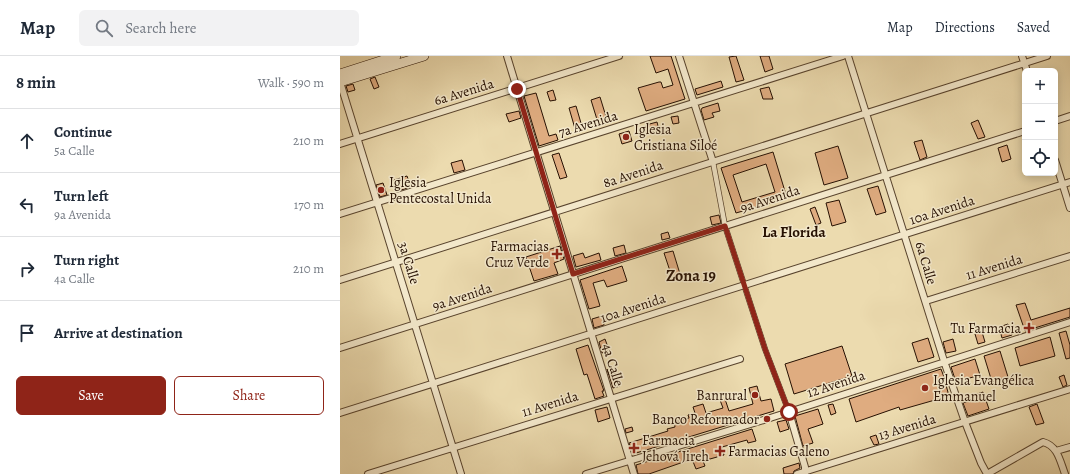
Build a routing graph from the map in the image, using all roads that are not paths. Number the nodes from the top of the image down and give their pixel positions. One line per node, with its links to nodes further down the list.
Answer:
1 (396, 56): 12 (main road)
2 (424, 56): 13 (main road)
3 (507, 56): 14 (street, 4a Calle)
4 (619, 56): 14 (street, 6a Avenida)
5 (679, 56): 15 (street)
6 (843, 56): 15 (street, 7a Avenida)
7 (848, 56): 16 (street, 6a Calle)
8 (1022, 56): 10 (street)
9 (1047, 56): 10 (street, 8a Avenida)
10 (1024, 63): 11 (street); 16 (street, 8a Avenida)
11 (1026, 68)
12 (340, 74)
13 (340, 82): 20 (street, 3a Calle)
14 (517, 89): 20 (street, 6a Avenida); 22 (street, 4a Calle)
15 (694, 103): 22 (street, 7a Avenida); 23 (street)
16 (866, 113): 23 (street, 8a Avenida); 25 (street, 6a Calle)
17 (1070, 116): 18 (street)
18 (1058, 120)
19 (1022, 132): 25 (street, 9a Avenida)
20 (358, 139): 21 (street, 6a Avenida); 28 (street, 3a Calle)
21 (340, 144)
22 (536, 153): 28 (street, 7a Avenida); 30 (street, 4a Calle)
23 (713, 162): 30 (street, 8a Avenida); 32 (street)
24 (1058, 169): 27 (street)
25 (886, 175): 32 (street, 9a Avenida); 33 (street, 6a Calle)
26 (1070, 182): 27 (street, 10a Avenida)
27 (1063, 184): 29 (street); 33 (street, 10a Avenida)
28 (377, 203): 31 (street, 7a Avenida); 35 (street, 3a Calle)
29 (1070, 208)
30 (554, 212): 35 (street, 8a Avenida); 36 (street, 4a Calle)
31 (340, 214)
32 (725, 226): 36 (street, 9a Avenida); 38 (street)
33 (905, 234): 38 (street, 10a Avenida); 39 (street, 6a Calle)
34 (1070, 256): 39 (street, 11 Avenida)
35 (396, 262): 37 (street, 8a Avenida); 41 (street, 3a Calle)
36 (573, 274): 41 (street, 9a Avenida); 42 (street, 4a Calle)
37 (340, 280)
38 (745, 285): 42 (street, 10a Avenida); 49 (street)
39 (926, 301): 45 (street, 6a Calle)
40 (1070, 322): 45 (street, 12 Avenida)
41 (415, 325): 43 (street, 9a Avenida); 46 (street, 3a Calle)
42 (591, 334): 46 (street, 10a Avenida); 48 (street, 4a Calle)
43 (340, 348)
44 (740, 359): 48 (street, 11 Avenida)
45 (944, 361): 49 (street, 12 Avenida); 51 (street, 6a Calle)
46 (433, 384): 50 (street, 10a Avenida); 52 (street, 3a Calle)
47 (1070, 389): 51 (street, 13 Avenida)
48 (610, 398): 52 (street, 11 Avenida); 55 (street, 4a Calle)
49 (789, 412): 55 (street, 12 Avenida); 56 (street)
50 (340, 413)
51 (965, 422): 56 (street, 13 Avenida); 62 (street, 6a Calle)
52 (452, 447): 57 (street, 11 Avenida); 58 (street, 3a Calle)
53 (1070, 447): 54 (street)
54 (1056, 451): 62 (street); 63 (street)
55 (629, 460): 59 (street, 12 Avenida); 60 (street, 4a Calle)
56 (807, 471): 61 (street, 13 Avenida)
57 (368, 474)
58 (461, 474)
59 (586, 474)
60 (634, 474)
61 (797, 474)
62 (987, 474)
63 (1065, 474)

